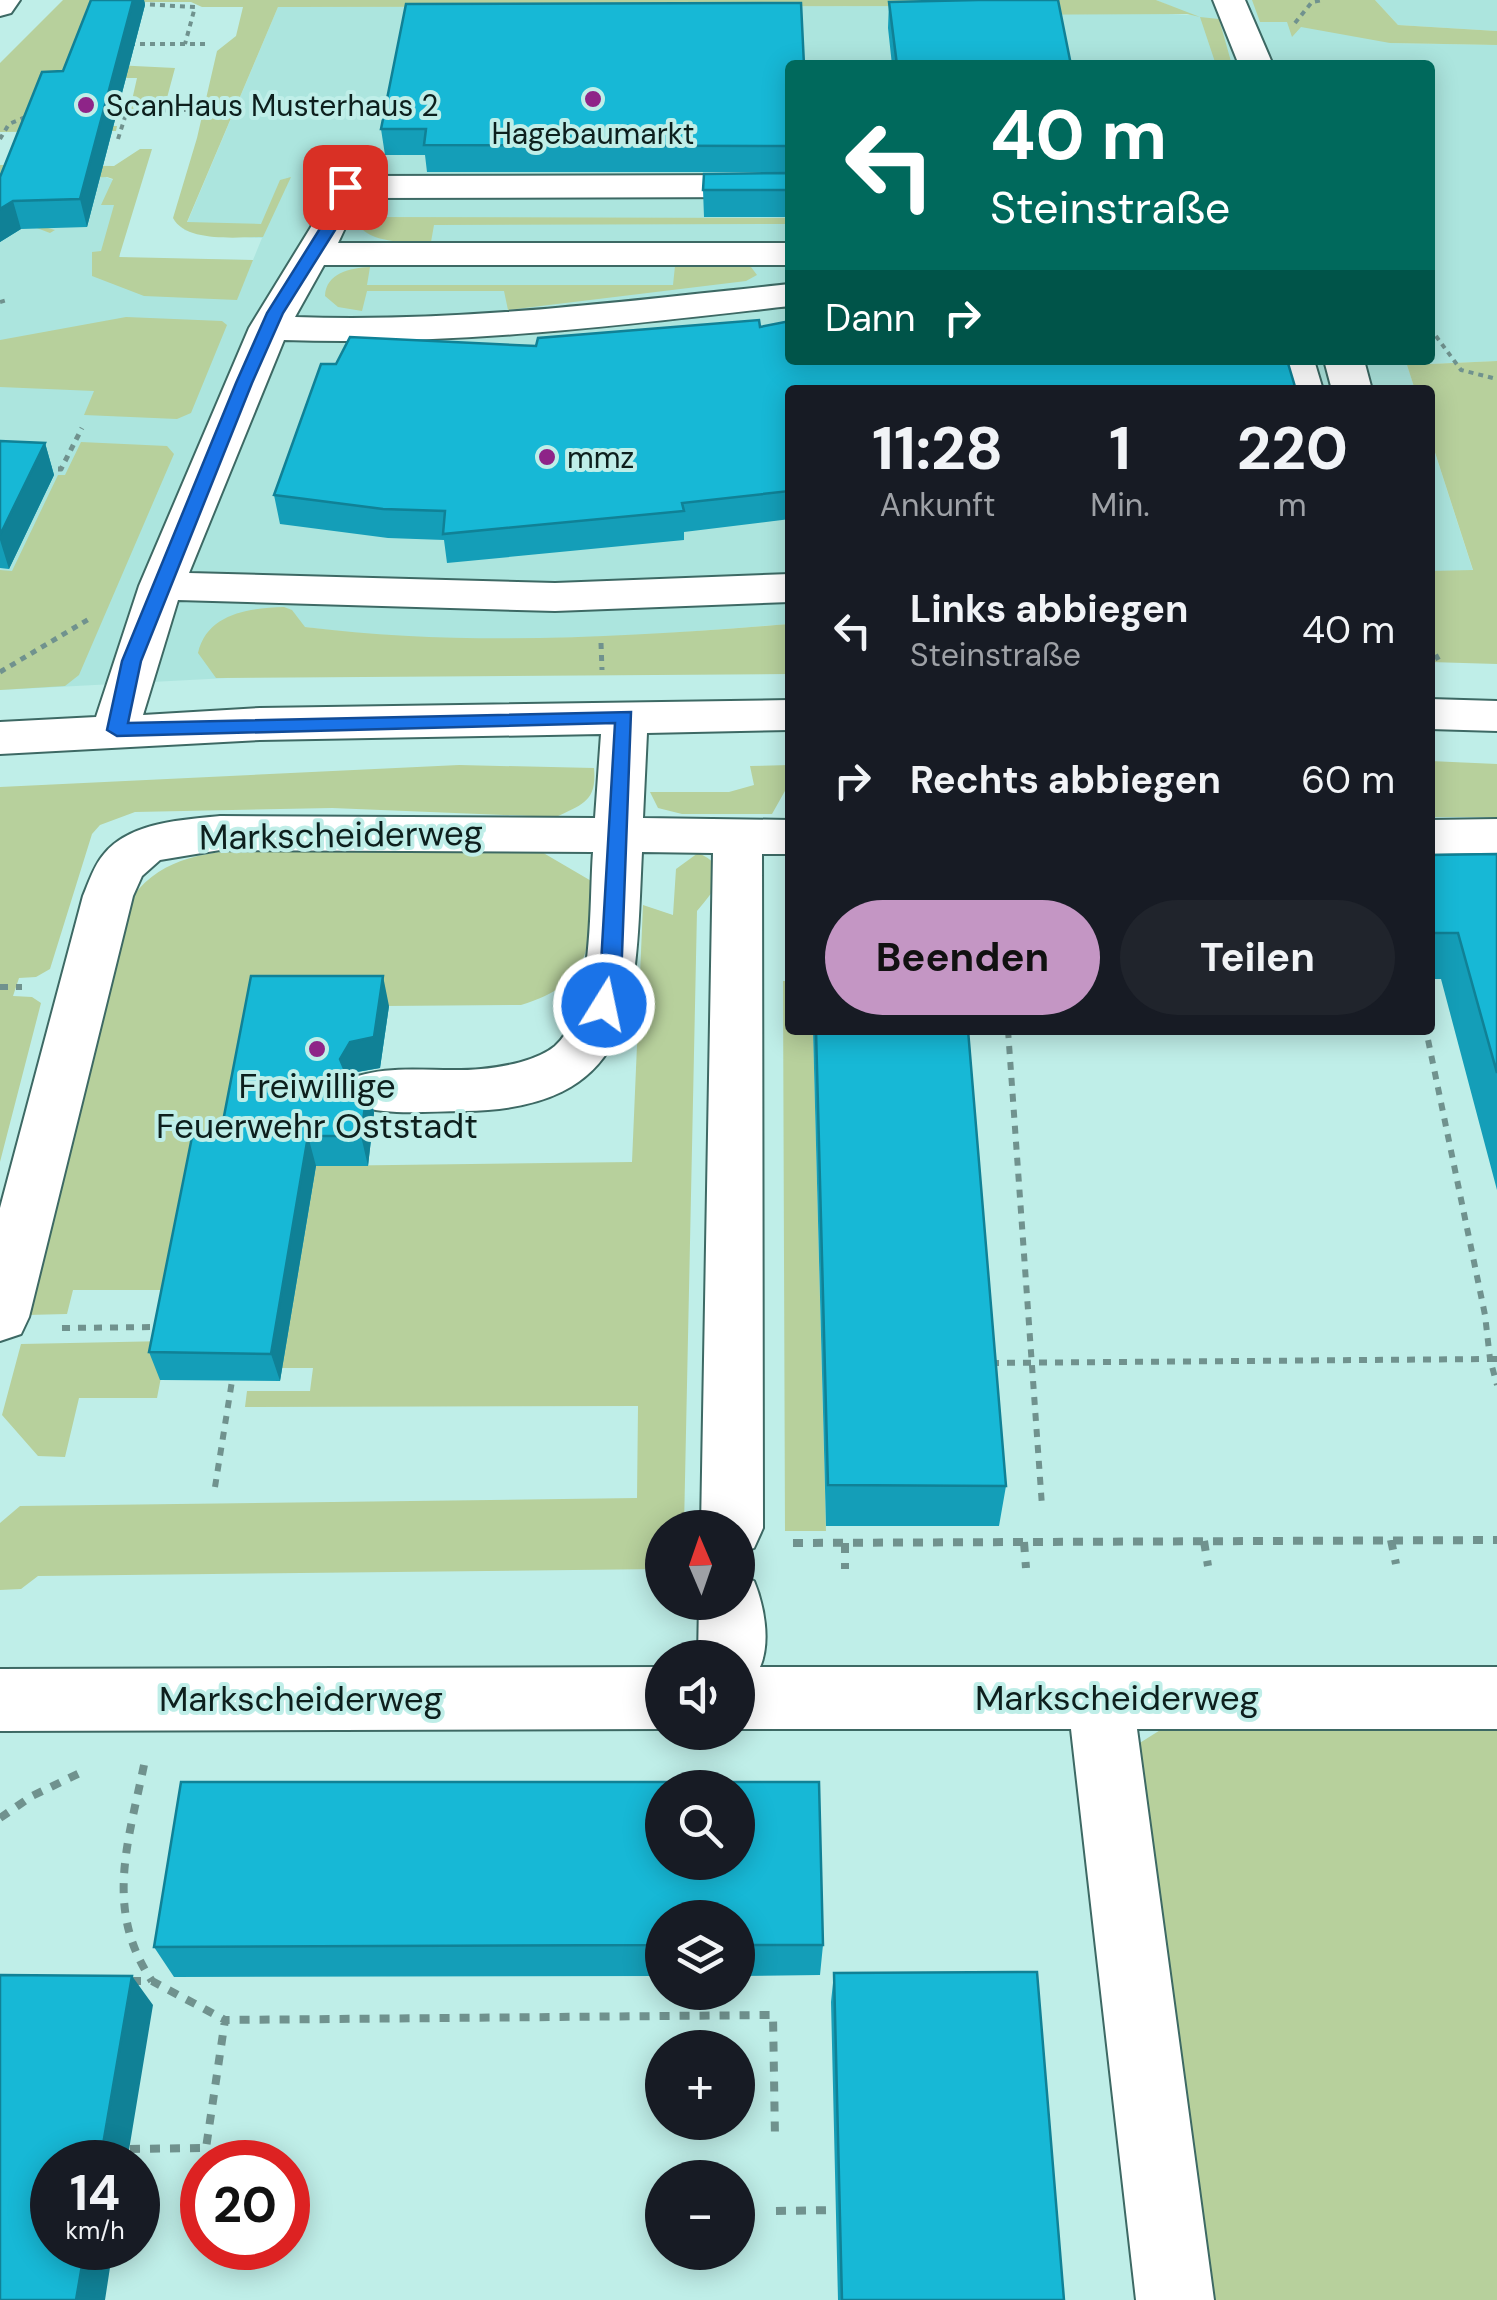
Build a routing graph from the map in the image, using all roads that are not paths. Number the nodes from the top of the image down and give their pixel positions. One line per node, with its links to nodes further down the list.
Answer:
1 (1228, 0): 2 (street)
2 (1254, 60)
3 (785, 186): 4 (street)
4 (312, 254): 5 (street); 7 (street)
5 (785, 254)
6 (785, 295): 7 (street)
7 (268, 328): 8 (street)
8 (161, 586): 9 (street); 14 (street)
9 (785, 588)
10 (1435, 714): 12 (street)
11 (785, 715): 13 (street)
12 (1497, 716)
13 (624, 717): 14 (street); 16 (street)
14 (117, 730): 15 (street)
15 (0, 738)
16 (620, 836): 19 (street, Markscheiderweg); 20 (street); 21 (street, Markscheiderweg)
17 (1435, 836): 18 (street)
18 (1497, 836)
19 (764, 838): 22 (street, Markscheiderweg)
20 (377, 1091)
21 (0, 1316)
22 (753, 1510)
23 (1100, 1697): 24 (street, Markscheiderweg); 25 (street, Markscheiderweg); 28 (street)
24 (755, 1698)
25 (1497, 1698)
26 (645, 1699): 27 (street, Markscheiderweg)
27 (0, 1700)
28 (1175, 2300)

